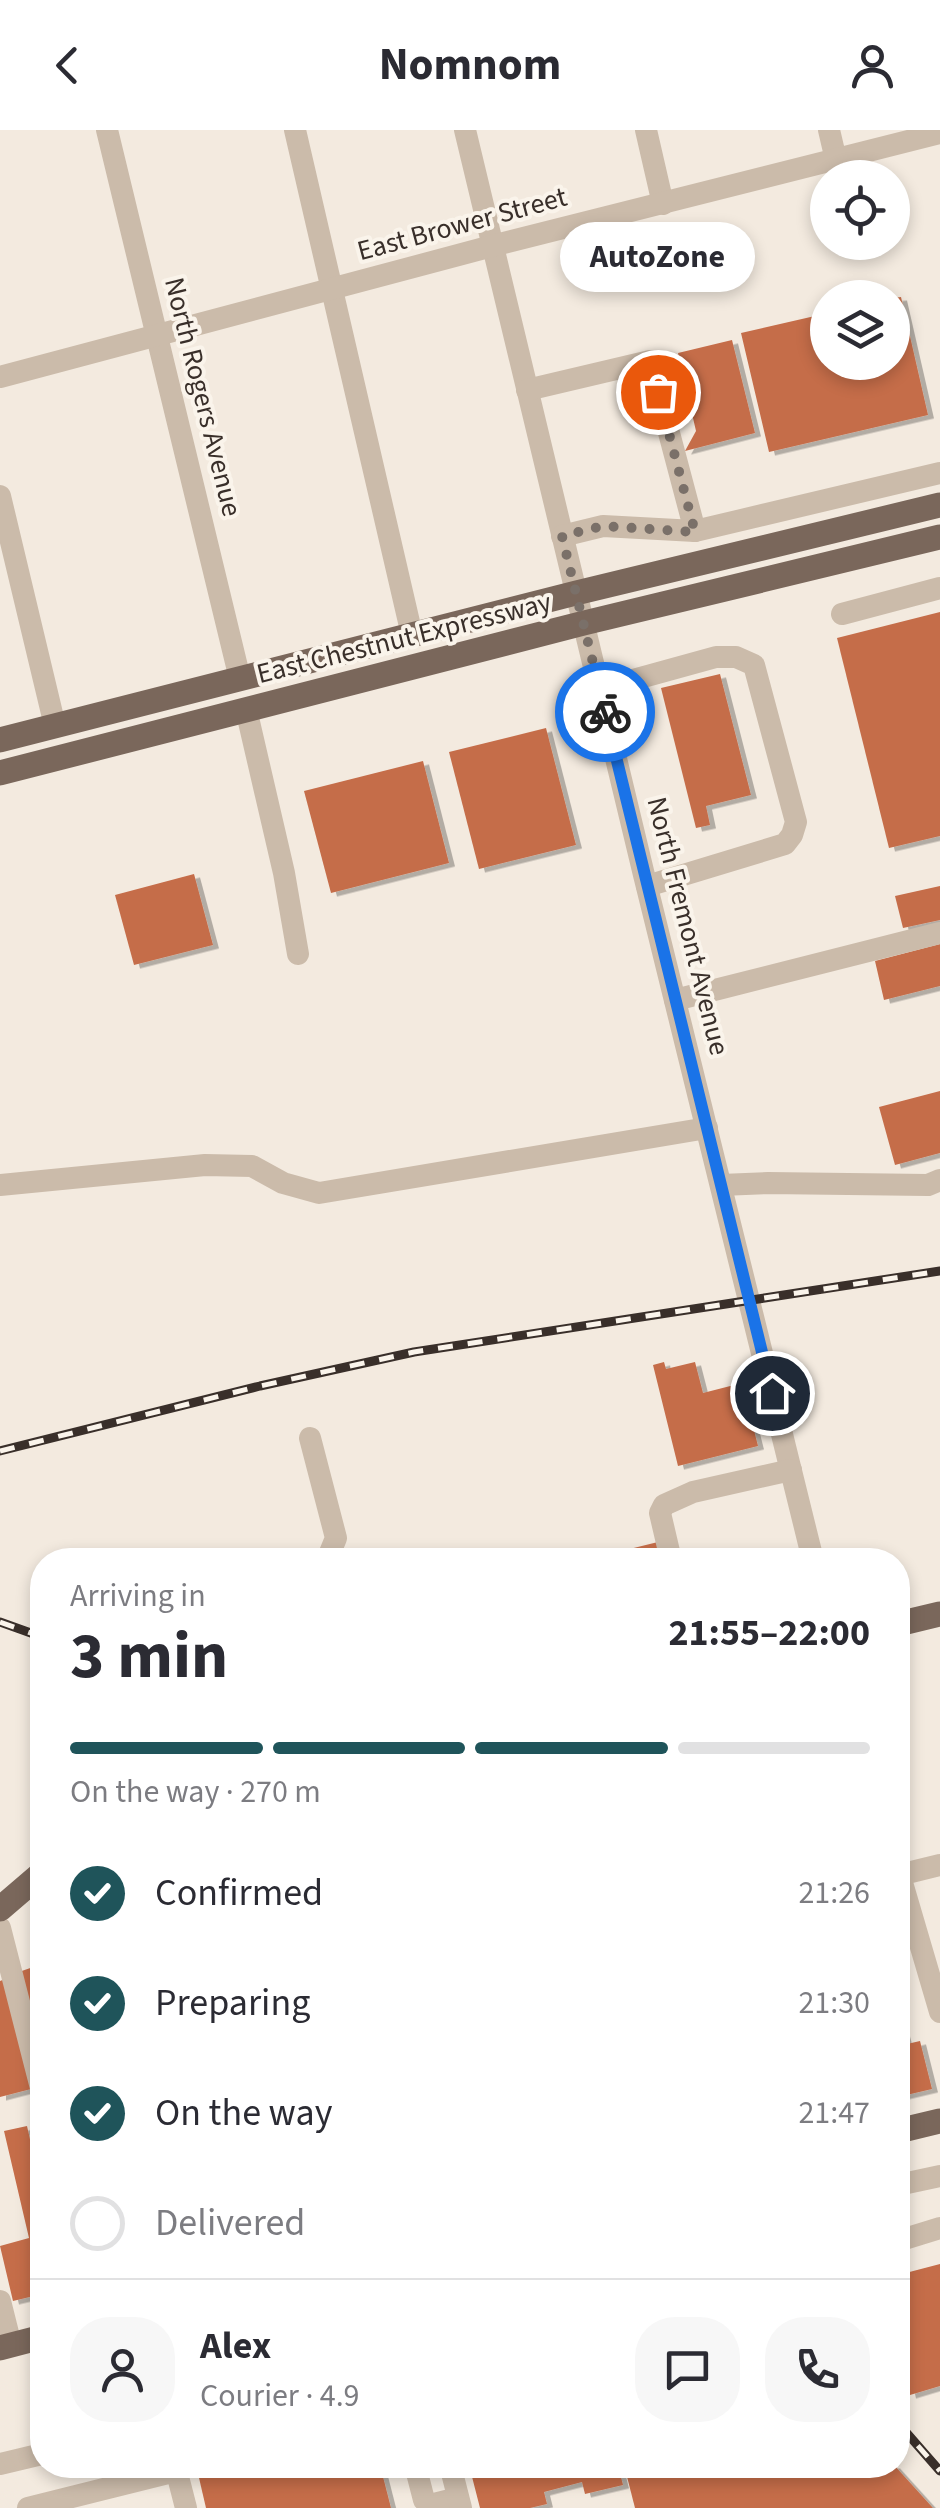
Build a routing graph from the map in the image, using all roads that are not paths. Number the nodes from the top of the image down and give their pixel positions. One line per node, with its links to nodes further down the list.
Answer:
1 (107, 130): 12 (street, North Rogers Avenue)
2 (295, 130): 11 (street)
3 (465, 130): 10 (street, North Fremont Avenue)
4 (646, 130): 9 (street)
5 (829, 130): 7 (street)
6 (940, 133): 7 (street, East Brower Street)
7 (836, 160)
8 (810, 167): 9 (street, East Brower Street)
9 (662, 204): 10 (street, East Brower Street)
10 (492, 246): 11 (street, East Brower Street); 14 (street, North Fremont Avenue)
11 (333, 289): 12 (street, East Brower Street); 25 (street)
12 (158, 336): 13 (street, East Brower Street); 26 (street, North Rogers Avenue)
13 (0, 377)
14 (527, 390): 18 (street); 19 (street, North Fremont Avenue)
15 (940, 473): 18 (street)
16 (0, 496): 29 (street)
17 (940, 505): 22 (main road, East Chestnut Expressway)
18 (695, 532): 19 (street)
19 (562, 536): 22 (street, North Fremont Avenue)
20 (940, 537): 24 (main road, East Chestnut Expressway)
21 (940, 588): 23 (street)
22 (576, 593): 24 (street, North Fremont Avenue); 25 (main road, East Chestnut Expressway)
23 (842, 614)
24 (584, 622): 27 (street, North Fremont Avenue); 28 (main road, East Chestnut Expressway)
25 (412, 635): 26 (main road, East Chestnut Expressway)
26 (240, 679): 29 (main road, East Chestnut Expressway)
27 (600, 689): 32 (street, North Fremont Avenue); 32 (street)
28 (246, 709): 31 (main road, East Chestnut Expressway); 34 (street)
29 (55, 726): 30 (main road, East Chestnut Expressway)
30 (0, 740)
31 (0, 773)
32 (647, 886): 35 (street, North Fremont Avenue)
33 (940, 933): 35 (street)
34 (298, 954)
35 (675, 1000): 36 (street, North Fremont Avenue)
36 (707, 1128): 38 (street); 39 (street, North Fremont Avenue)
37 (940, 1180): 39 (street)
38 (0, 1185)
39 (721, 1186): 41 (street, North Fremont Avenue)
40 (310, 1438): 42 (street)
41 (791, 1470): 43 (street); 44 (street, North Fremont Avenue)
42 (332, 1548)
43 (668, 1548)
44 (810, 1548)
45 (940, 1614): 46 (main road)
46 (910, 1621)
47 (940, 1865): 48 (street)
48 (910, 1870)
49 (30, 1883): 50 (main road)
50 (0, 1909)
51 (0, 1928): 54 (street)
52 (910, 1943): 53 (street)
53 (940, 2012)
54 (30, 2045)
55 (940, 2121): 56 (main road)
56 (910, 2128)
57 (940, 2176): 58 (street)
58 (910, 2182)
59 (940, 2228): 60 (street)
60 (910, 2237)
61 (0, 2301): 63 (street)
62 (30, 2340): 63 (main road)
63 (5, 2346)
64 (30, 2457): 65 (street)
65 (0, 2464)
66 (138, 2478): 71 (street)
67 (178, 2478): 72 (street)
68 (418, 2478): 70 (street)
69 (453, 2478): 70 (street)
70 (459, 2503)
71 (28, 2508)
72 (186, 2508)

